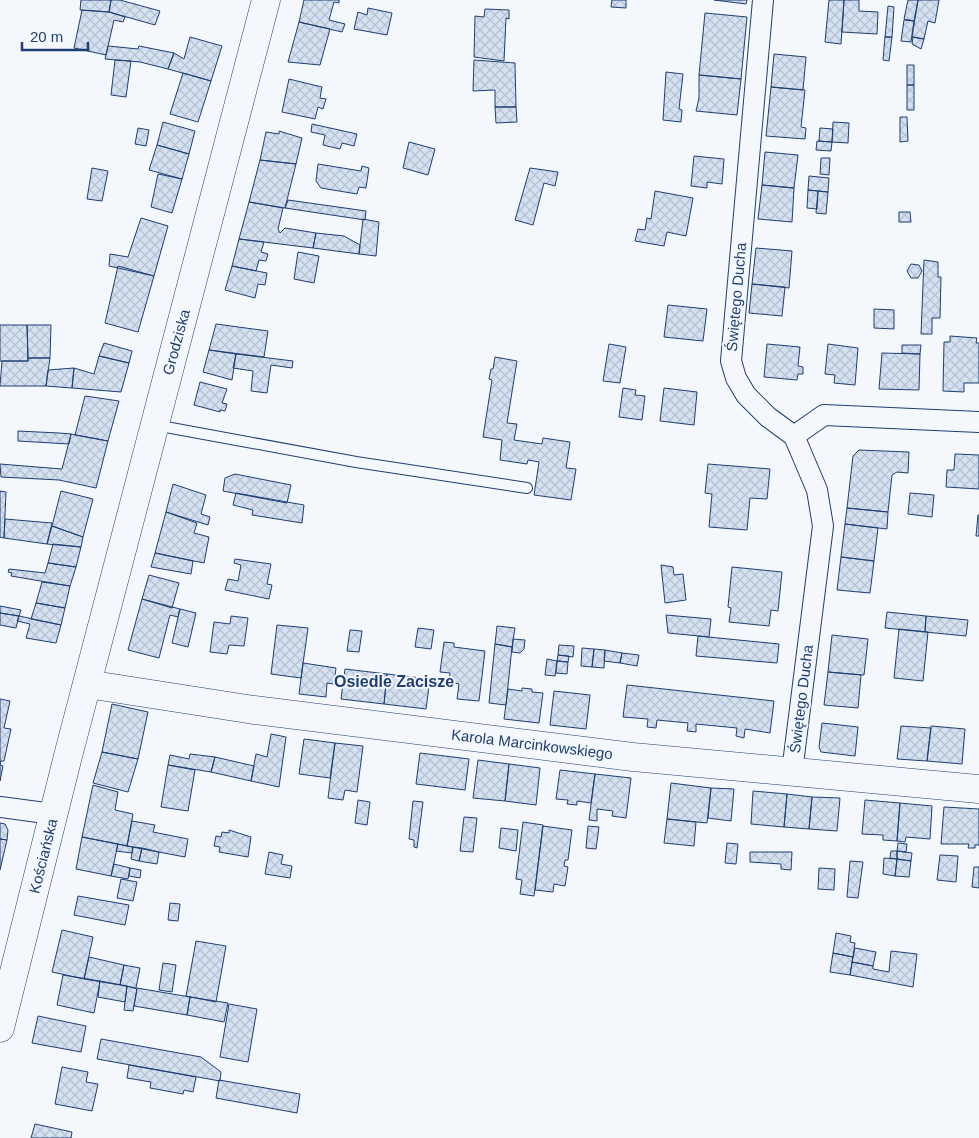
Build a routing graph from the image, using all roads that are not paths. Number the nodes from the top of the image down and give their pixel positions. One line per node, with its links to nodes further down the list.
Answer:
1 (266, 0): 4 (main road, Grodziska)
2 (762, 0): 5 (street, Świętego Ducha)
3 (979, 422): 5 (street)
4 (154, 425): 6 (lane); 7 (main road, Grodziska)
5 (794, 436): 8 (street, Świętego Ducha)
6 (527, 488)
7 (87, 684): 8 (main road, Karola Marcinkowskiego); 11 (main road, Kościańska)
8 (792, 772): 9 (main road, Karola Marcinkowskiego)
9 (979, 789)
10 (0, 807): 11 (street)
11 (53, 814): 12 (main road, Kościańska)
12 (0, 1028)

